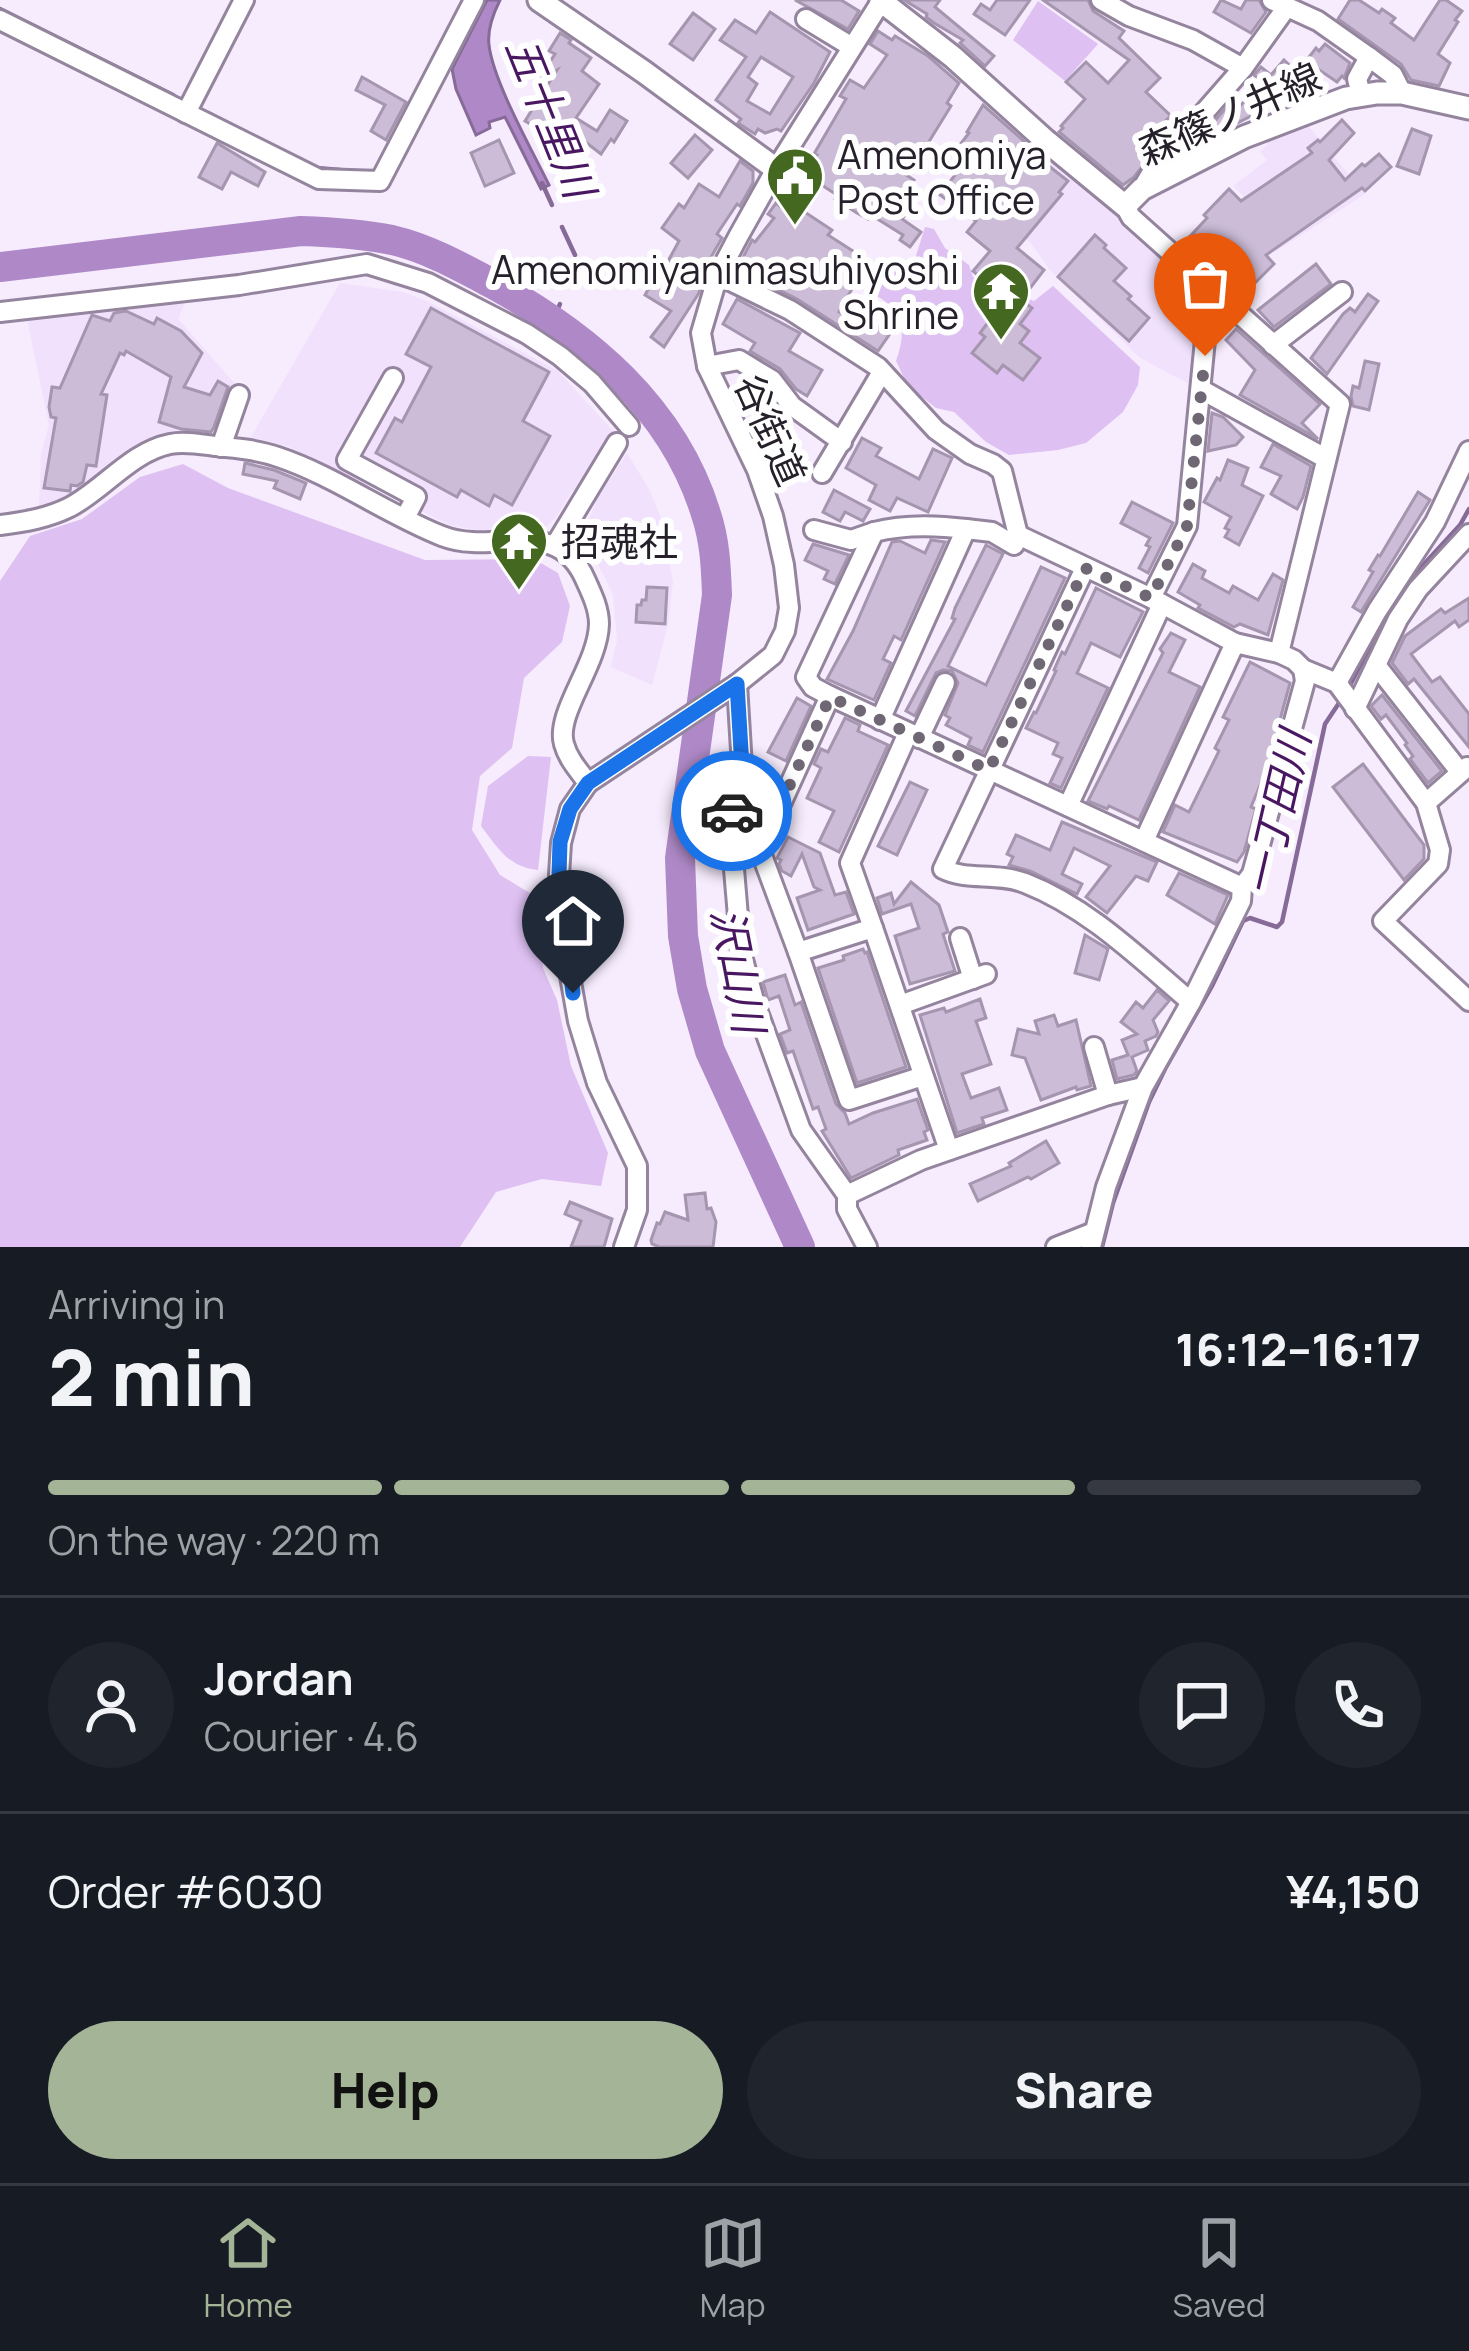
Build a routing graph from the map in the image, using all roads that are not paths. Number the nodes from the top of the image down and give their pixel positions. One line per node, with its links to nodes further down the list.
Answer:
1 (474, 0): 17 (street)
2 (538, 0): 18 (main road)
3 (881, 0): 11 (street, 谷街道); 20 (main road, 森篠ノ井線)
4 (1101, 0): 13 (street)
5 (1323, 0): 10 (street)
6 (242, 1): 17 (street)
7 (1279, 4): 10 (street); 13 (street)
8 (806, 19): 11 (street)
9 (0, 20): 17 (street)
10 (1318, 21): 12 (street)
11 (852, 47): 18 (street, 谷街道)
12 (1369, 57): 14 (street); 15 (street)
13 (1243, 68): 19 (street)
14 (1402, 93): 15 (main road, 森篠ノ井線); 16 (main road, 森篠ノ井線)
15 (1361, 94): 19 (main road, 森篠ノ井線)
16 (1469, 107)
17 (186, 113)
18 (776, 169): 21 (street, 谷街道)
19 (1142, 189): 20 (main road, 森篠ノ井線)
20 (1125, 206): 22 (street)
21 (718, 275): 26 (street, 谷街道); 27 (street)
22 (1210, 288): 25 (street); 29 (street)
23 (1342, 292): 25 (street)
24 (0, 312): 43 (street)
25 (1273, 345): 34 (street)
26 (707, 366): 31 (street); 51 (street, 谷街道)
27 (882, 372): 31 (street); 41 (street)
28 (392, 378): 36 (street)
29 (1202, 390): 34 (street); 45 (street)
30 (239, 395): 32 (street)
31 (842, 442): 35 (street)
32 (221, 447): 36 (street); 37 (street)
33 (1469, 451): 52 (street)
34 (1325, 458): 47 (street)
35 (822, 473)
36 (405, 518): 43 (street)
37 (0, 525)
38 (966, 529): 40 (street); 41 (street); 54 (street)
39 (814, 530): 40 (street)
40 (874, 532): 53 (street)
41 (1018, 535): 44 (street)
42 (1468, 540): 48 (street)
43 (556, 544): 58 (street)
44 (1085, 568): 45 (street); 57 (street)
45 (1157, 601): 46 (street); 60 (street)
46 (1235, 643): 47 (street); 61 (street)
47 (1279, 652): 49 (street)
48 (1376, 665): 52 (street); 56 (street)
49 (1303, 669): 52 (street); 64 (street)
50 (945, 683): 55 (street)
51 (732, 687): 58 (street, 谷街道); 63 (street)
52 (1346, 695): 59 (street)
53 (830, 697): 54 (street); 62 (street)
54 (880, 720): 55 (street)
55 (914, 736): 57 (street); 65 (street)
56 (1464, 769): 59 (street)
57 (989, 770): 60 (street); 69 (street)
58 (588, 783): 78 (street)
59 (1426, 803): 68 (street)
60 (1069, 806): 61 (street)
61 (1144, 841): 64 (street)
62 (760, 850): 63 (street); 67 (street)
63 (733, 861): 76 (street)
64 (1242, 887): 69 (street)
65 (873, 928): 67 (street); 70 (street)
66 (960, 938): 70 (street)
67 (798, 952): 72 (street)
68 (1469, 1001)
69 (1191, 1002): 73 (street)
70 (900, 1005): 72 (street)
71 (1094, 1047): 74 (street)
72 (923, 1076): 75 (street)
73 (1143, 1087): 74 (street); 77 (street)
74 (1108, 1095): 75 (street)
75 (949, 1150): 76 (street)
76 (847, 1195): 79 (street)
77 (1093, 1239): 80 (street)
78 (624, 1247)
79 (867, 1247)
80 (1056, 1247)

